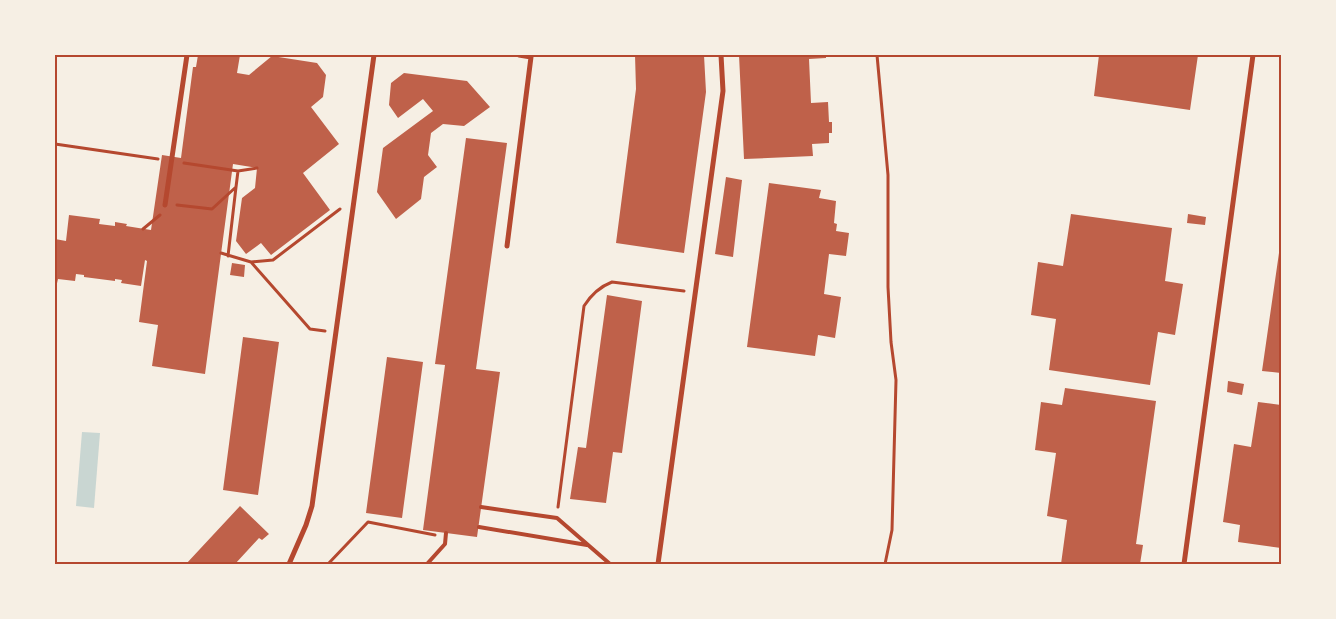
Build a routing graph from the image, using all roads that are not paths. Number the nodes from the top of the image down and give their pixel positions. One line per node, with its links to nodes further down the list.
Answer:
1 (187, 55): 6 (street)
2 (374, 55): 12 (street)
3 (519, 55): 7 (street)
4 (721, 55): 15 (street)
5 (1253, 55): 16 (street)
6 (166, 206)
7 (507, 246)
8 (481, 507): 11 (lane)
9 (479, 527): 11 (lane)
10 (446, 535): 13 (lane)
11 (589, 546): 14 (lane)
12 (292, 563)
13 (426, 564)
14 (610, 564)
15 (658, 564)
16 (1184, 564)

